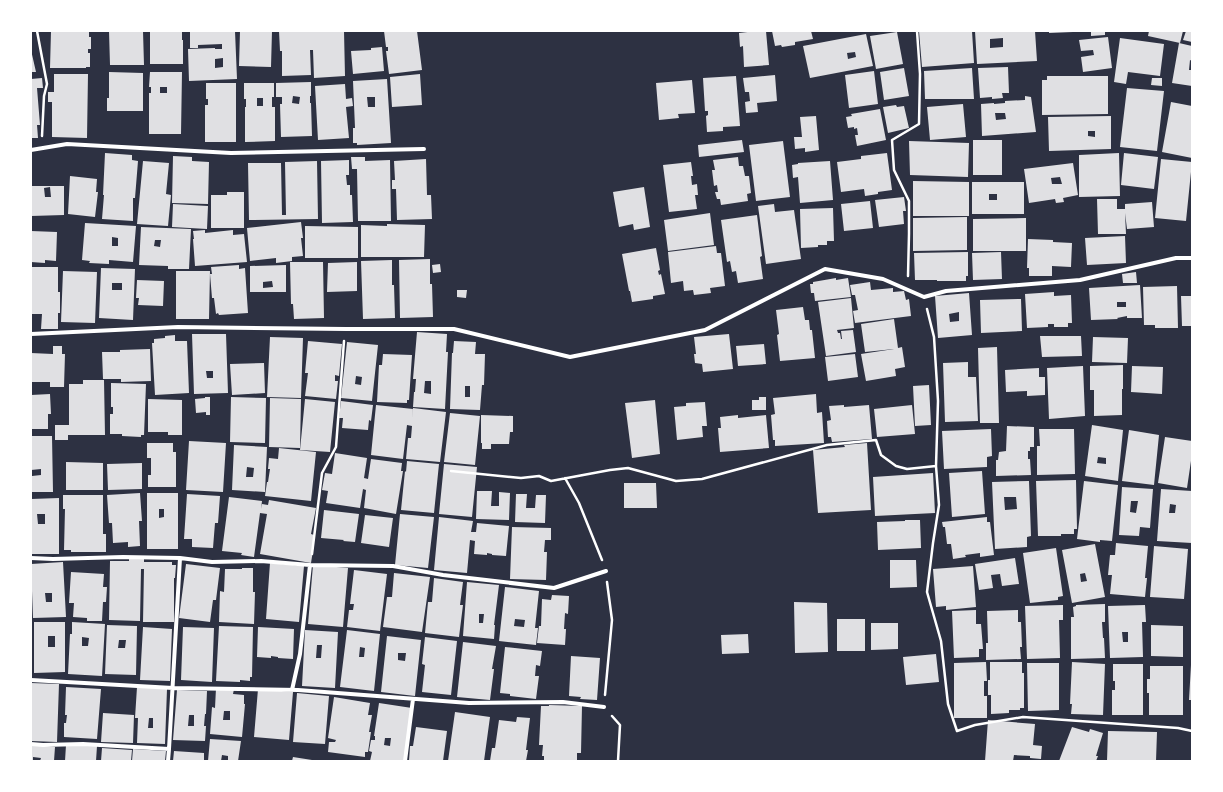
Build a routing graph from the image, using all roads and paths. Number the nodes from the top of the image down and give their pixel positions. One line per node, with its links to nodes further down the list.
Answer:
1 (37, 31): 3 (path)
2 (917, 31): 7 (path)
3 (42, 148): 4 (street); 5 (street)
4 (424, 149)
5 (31, 150)
6 (1192, 258): 8 (street)
7 (908, 280)
8 (924, 297): 9 (street); 11 (path)
9 (346, 329): 10 (street); 16 (path)
10 (31, 334)
11 (936, 466): 13 (path); 23 (path)
12 (451, 471): 13 (path)
13 (565, 478): 17 (path)
14 (31, 558): 15 (street)
15 (180, 558): 16 (street); 19 (street)
16 (310, 565): 17 (street); 20 (street)
17 (606, 571): 22 (path)
18 (31, 680): 19 (street)
19 (173, 688): 20 (street); 25 (street)
20 (292, 690): 21 (street)
21 (413, 699): 22 (street); 27 (street)
22 (604, 707): 28 (path)
23 (1192, 731)
24 (31, 744): 25 (street)
25 (169, 749): 26 (street)
26 (168, 761)
27 (405, 761)
28 (618, 761)

